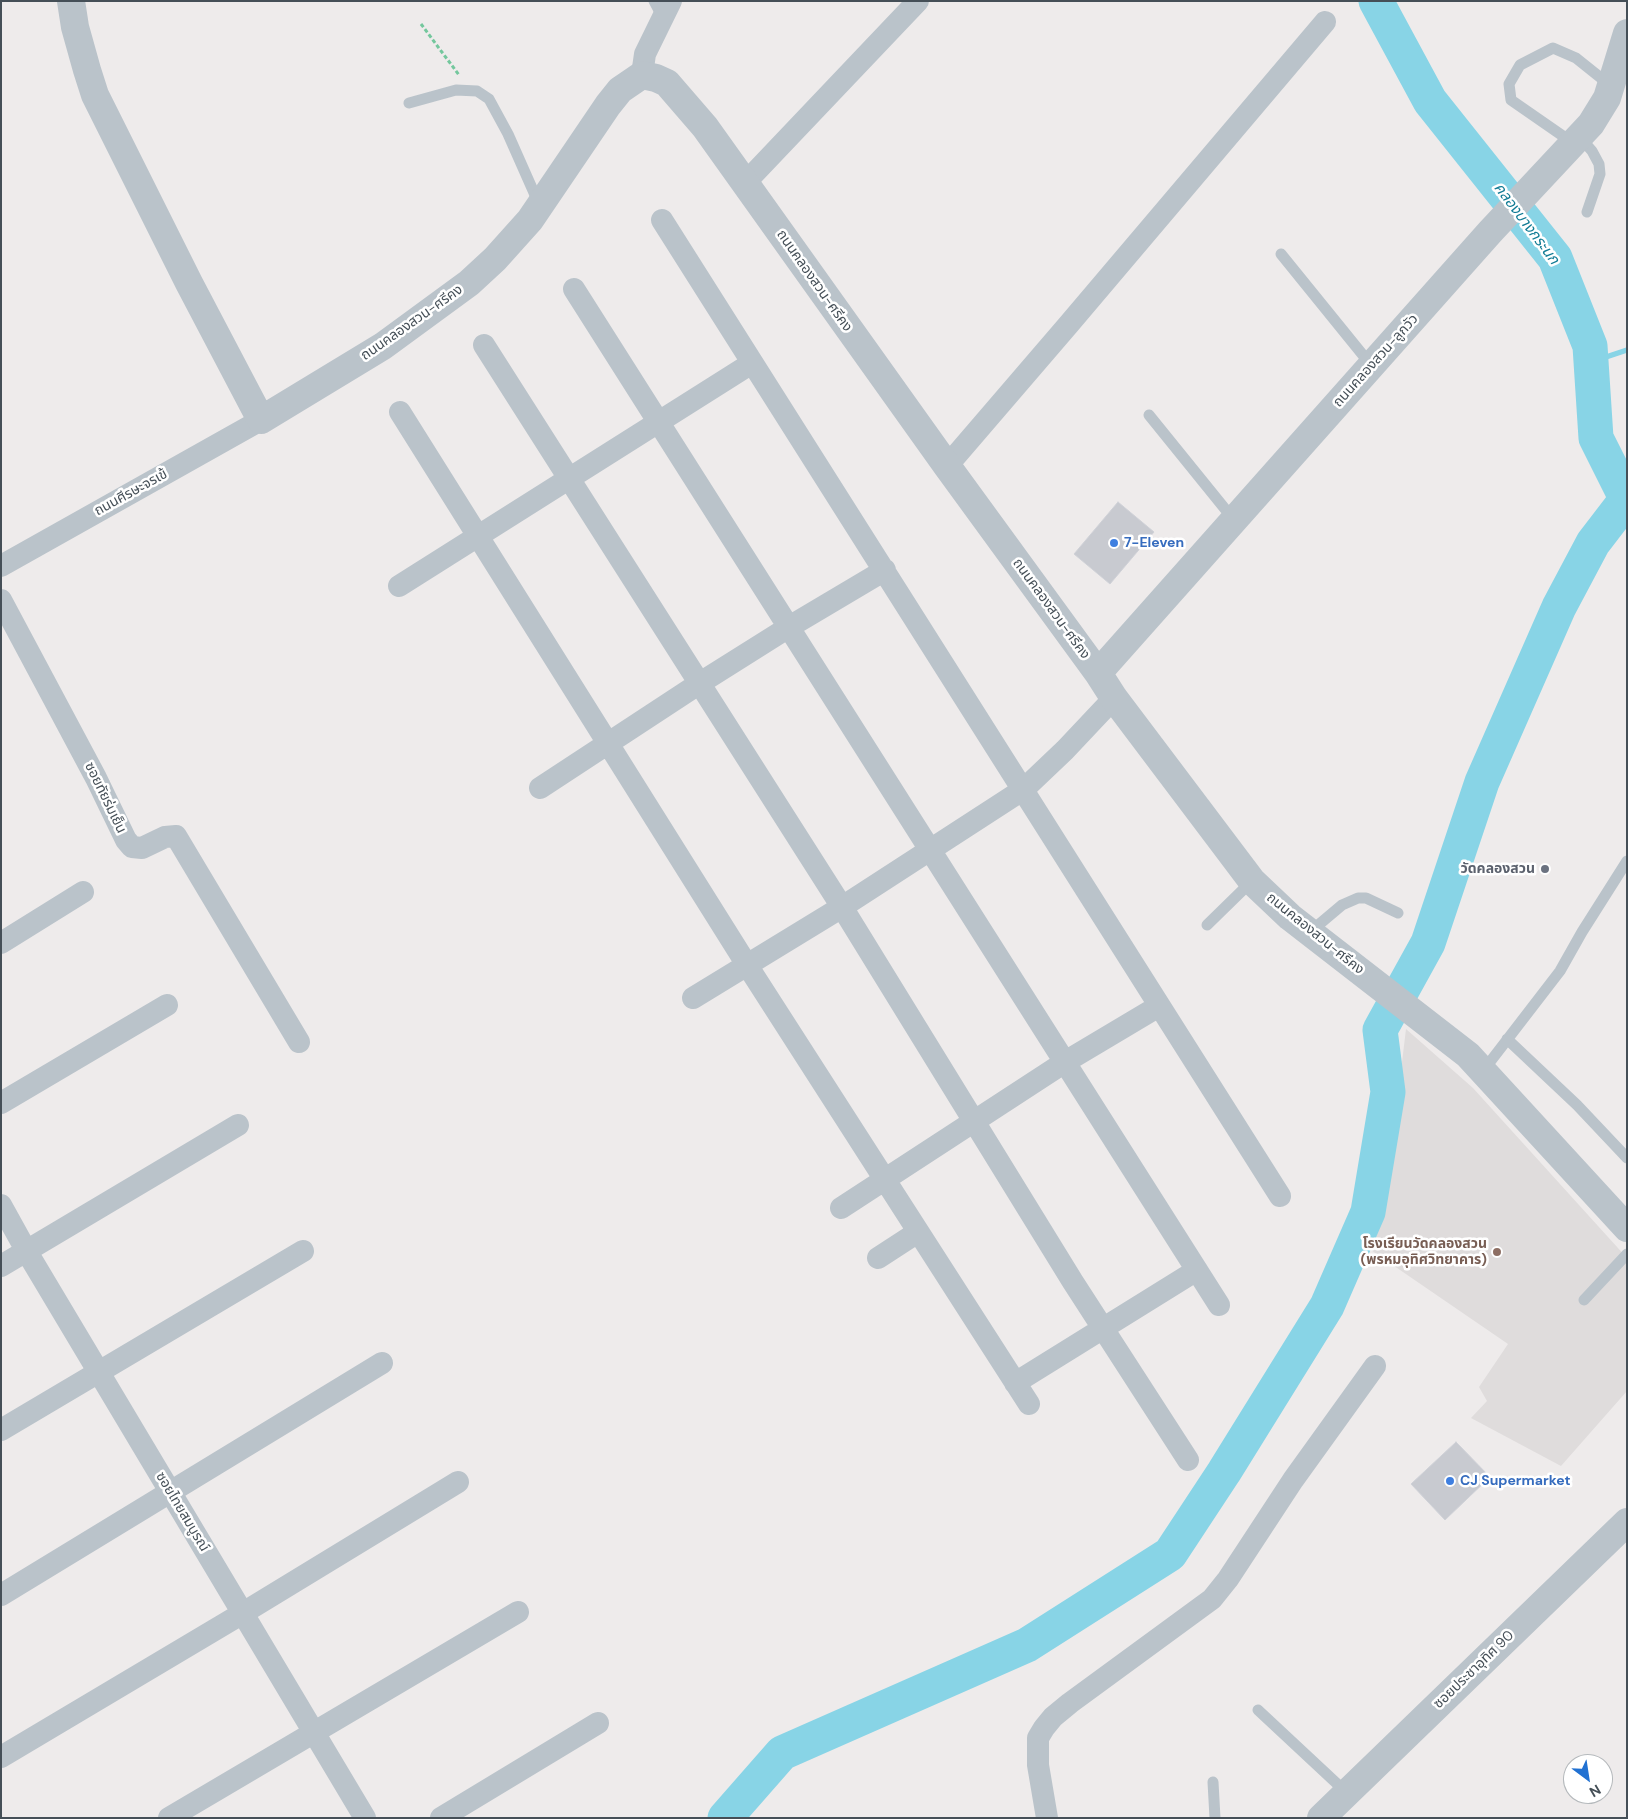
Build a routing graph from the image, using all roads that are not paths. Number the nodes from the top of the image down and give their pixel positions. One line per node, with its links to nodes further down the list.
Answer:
1 (71, 1): 21 (street)
2 (918, 1): 10 (street)
3 (663, 7): 6 (street)
4 (1324, 22): 23 (street)
5 (1627, 33): 7 (street, ถนนคลองสวน-ลูกวัว)
6 (642, 75): 10 (street, ถนนคลองสวน-ศรีคง); 11 (street, ถนนคลองสวน-ศรีคง)
7 (1610, 86): 9 (street, ถนนคลองสวน-ลูกวัว); 9 (lane)
8 (409, 103): 11 (lane)
9 (1576, 140): 12 (lane); 18 (street, ถนนคลองสวน-ลูกวัว)
10 (746, 184): 23 (street, ถนนคลองสวน-ศรีคง)
11 (539, 206): 21 (street, ถนนคลองสวน-ศรีคง)
12 (1587, 212)
13 (662, 220): 17 (street)
14 (1281, 254): 18 (lane)
15 (574, 288): 22 (street)
16 (484, 345): 24 (street)
17 (752, 363): 22 (street); 28 (street)
18 (1371, 365): 25 (street, ถนนคลองสวน-ลูกวัว)
19 (400, 412): 26 (street)
20 (1149, 415): 25 (lane)
21 (261, 420): 27 (street, ถนนศีรษะจรเข้)
22 (659, 422): 24 (street); 31 (street)
23 (947, 466): 32 (street, ถนนคลองสวน-ศรีคง)
24 (570, 479): 26 (street); 33 (street)
25 (1234, 520): 32 (street, ถนนคลองสวน-ลูกวัว)
26 (479, 537): 29 (street); 35 (street)
27 (1, 566)
28 (884, 570): 31 (street); 37 (street)
29 (399, 586)
30 (1, 600): 52 (street, ซอยทัยร่มเย็น)
31 (789, 627): 33 (street); 38 (street)
32 (1098, 673): 34 (street, ถนนคลองสวน-ศรีคง)
33 (700, 683): 35 (street); 42 (street)
34 (1114, 698): 37 (street); 40 (street, ถนนคลองสวน-ศรีคง)
35 (609, 744): 36 (street); 47 (street)
36 (540, 788)
37 (1024, 789): 38 (street); 50 (street)
38 (930, 849): 42 (street); 53 (street)
39 (1627, 861): 51 (lane)
40 (1252, 881): 44 (lane); 45 (street, ถนนคลองสวน-ศรีคง)
41 (83, 892): 46 (street)
42 (842, 907): 47 (street); 56 (street)
43 (1398, 912): 45 (lane)
44 (1207, 925)
45 (1310, 932): 54 (street, ถนนคลองสวน-ศรีคง)
46 (1, 943)
47 (747, 964): 48 (street); 59 (street)
48 (692, 998)
49 (168, 1005): 55 (street)
50 (1159, 1006): 53 (street); 60 (street)
51 (1507, 1039): 54 (lane); 58 (lane)
52 (299, 1042)
53 (1065, 1062): 56 (street); 70 (street)
54 (1483, 1071): 63 (street, ถนนคลองสวน-ศรีคง)
55 (1, 1103)
56 (974, 1121): 59 (street); 73 (street)
57 (238, 1125): 66 (street)
58 (1627, 1158)
59 (884, 1179): 62 (street); 64 (street)
60 (1280, 1196)
61 (1, 1205): 66 (street, ซอยไทยสมบูรณ์)
62 (841, 1208)
63 (1627, 1228)
64 (918, 1232): 68 (street); 77 (street)
65 (303, 1251): 76 (street)
66 (27, 1252): 69 (street); 76 (street, ซอยไทยสมบูรณ์)
67 (1627, 1254): 71 (lane)
68 (878, 1258)
69 (1, 1266)
70 (1197, 1270): 72 (street); 73 (street)
71 (1584, 1300)
72 (1219, 1305)
73 (1103, 1328): 77 (street); 80 (street)
74 (382, 1363): 82 (street)
75 (1375, 1366): 96 (street)
76 (99, 1372): 79 (street); 82 (street, ซอยไทยสมบูรณ์)
77 (1015, 1384): 78 (street)
78 (1029, 1404)
79 (1, 1430)
80 (1188, 1460)
81 (458, 1482): 86 (street)
82 (171, 1492): 84 (street); 86 (street, ซอยไทยสมบูรณ์)
83 (1627, 1522): 92 (street, ซอยประชาอุทิศ 90)
84 (1, 1595)
85 (518, 1612): 89 (street)
86 (243, 1613): 89 (street, ซอยไทยสมบูรณ์); 90 (street)
87 (1258, 1710): 92 (lane)
88 (598, 1724): 95 (street)
89 (313, 1732): 93 (street); 94 (street, ซอยไทยสมบูรณ์)
90 (1, 1757)
91 (1213, 1782): 97 (lane)
92 (1347, 1792): 98 (street, ซอยประชาอุทิศ 90)
93 (169, 1818)
94 (365, 1818)
95 (441, 1818)
96 (1047, 1818)
97 (1215, 1818)
98 (1321, 1818)

